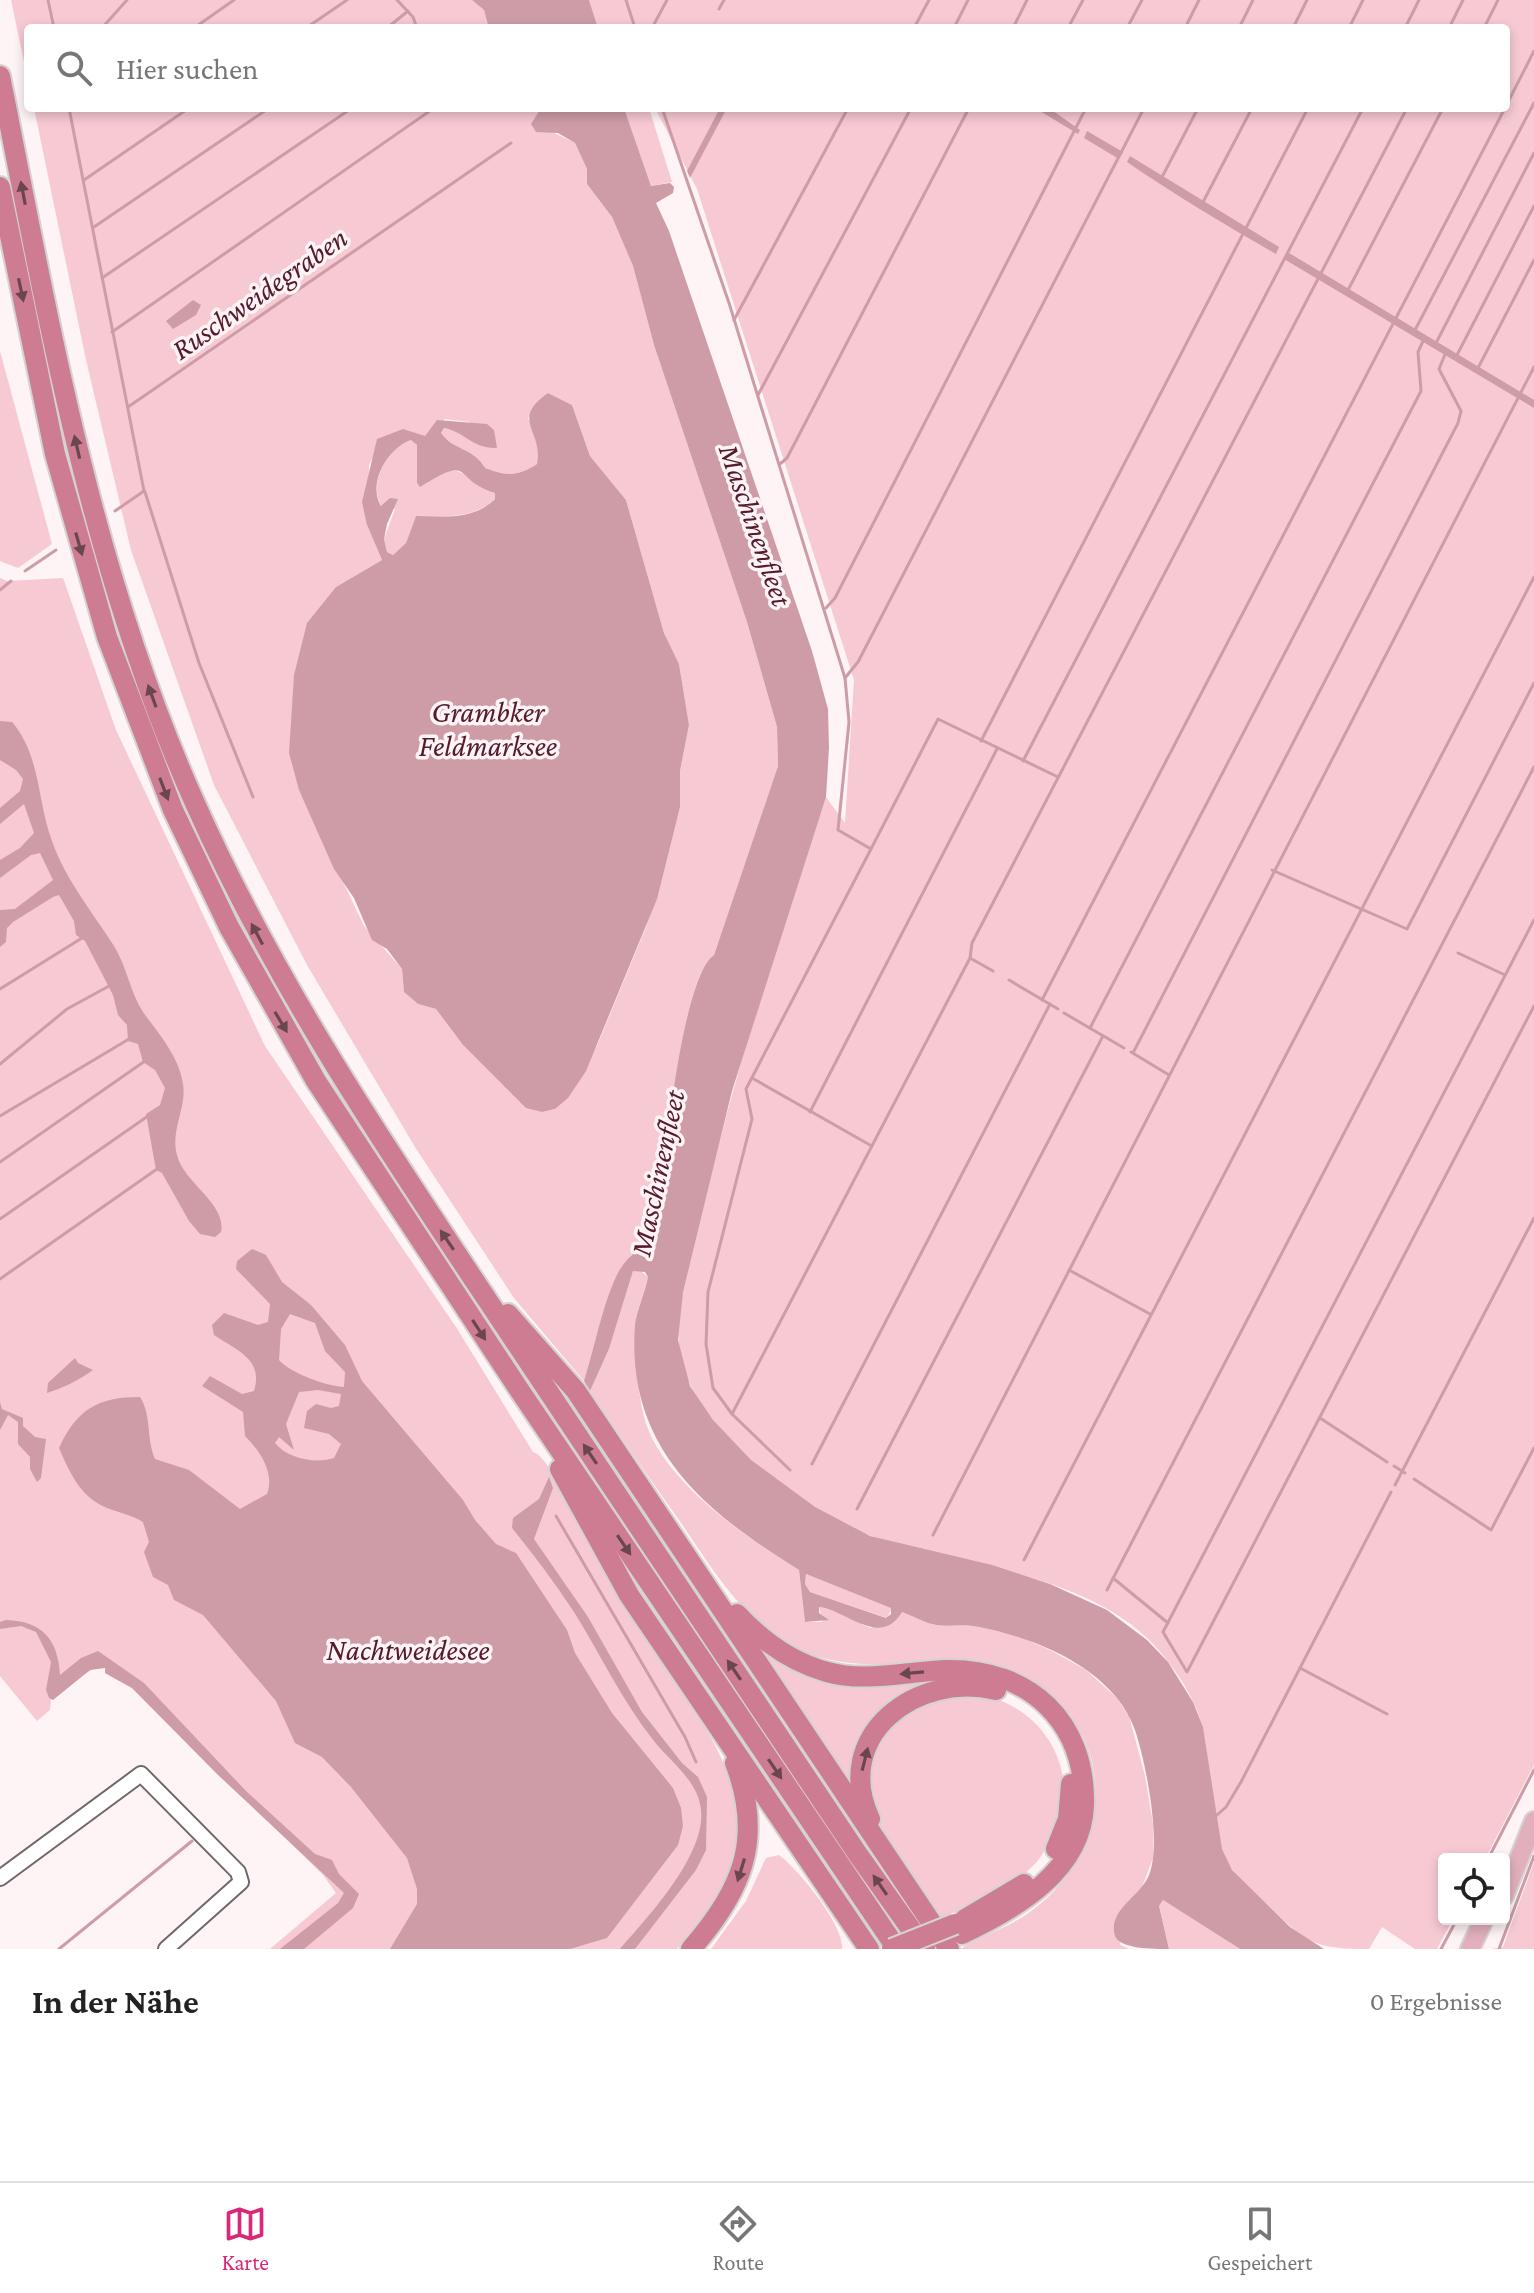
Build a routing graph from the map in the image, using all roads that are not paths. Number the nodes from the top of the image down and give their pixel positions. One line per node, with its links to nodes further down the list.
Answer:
1 (0, 76): 3 (highway, one-way to 1)
2 (0, 187): 4 (highway, one-way to 4)
3 (490, 1304): 5 (highway); 20 (highway, one-way to 3)
4 (518, 1388): 6 (highway); 19 (highway, one-way to 19)
5 (697, 1571): 10 (highway); 15 (highway, one-way to 5)
6 (727, 1741): 17 (highway, one-way to 17); 18 (highway)
7 (1534, 1808): 9 (main road)
8 (1534, 1821): 12 (main road)
9 (1510, 1857)
10 (889, 1859): 15 (highway); 15 (highway, one-way to 15)
11 (0, 1878): 16 (street)
12 (1510, 1881)
13 (1485, 1925): 21 (main road)
14 (1487, 1925): 22 (main road)
15 (956, 1936): 19 (highway, bridge); 20 (highway)
16 (166, 1949)
17 (691, 1949)
18 (869, 1949)
19 (894, 1949)
20 (925, 1949)
21 (1470, 1949)
22 (1484, 1949)

